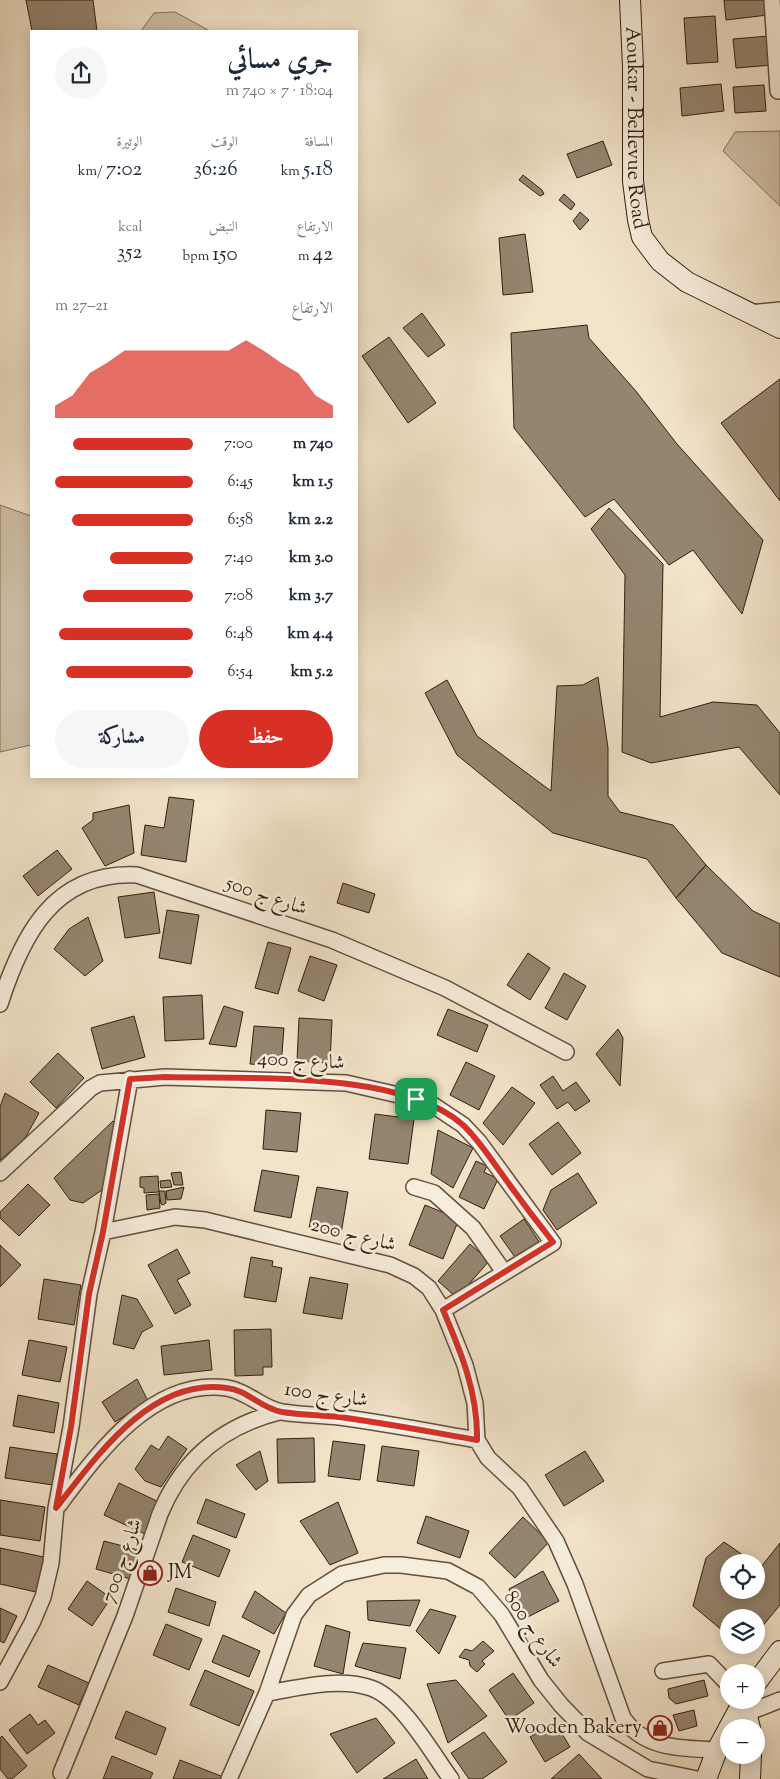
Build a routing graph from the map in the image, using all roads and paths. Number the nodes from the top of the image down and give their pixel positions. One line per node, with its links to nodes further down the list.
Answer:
1 (630, 0): 5 (street, Aoukar - Bellevue Road)
2 (772, 0): 3 (street)
3 (778, 91)
4 (780, 310): 5 (street)
5 (748, 313): 6 (street, Aoukar - Bellevue Road)
6 (780, 328)
7 (0, 1004): 8 (street, شارع ج 500)
8 (566, 1052)
9 (130, 1079): 10 (street, شارع ج 400); 12 (street); 13 (street, شارع ج 400)
10 (0, 1173)
11 (414, 1187): 13 (street)
12 (103, 1232): 14 (street, شارع ج 200); 17 (street)
13 (504, 1272): 14 (street)
14 (443, 1310): 16 (street, شارع ج 200)
15 (279, 1412): 16 (street, شارع ج 100); 17 (street, شارع ج 100); 31 (street, شارع ج 700)
16 (477, 1440): 29 (street)
17 (56, 1508): 22 (street)
18 (780, 1651): 20 (street)
19 (663, 1671): 21 (street)
20 (765, 1671)
21 (720, 1676)
22 (0, 1682)
23 (267, 1693): 32 (street, شارع ج 800); 33 (street); 34 (street, شارع ج 800)
24 (780, 1700): 25 (street)
25 (765, 1703)
26 (744, 1709): 27 (street)
27 (736, 1719)
28 (720, 1744): 29 (street)
29 (717, 1750): 35 (street)
30 (751, 1764): 36 (street)
31 (61, 1773)
32 (229, 1779)
33 (451, 1779)
34 (697, 1779)
35 (706, 1779)
36 (750, 1779)

